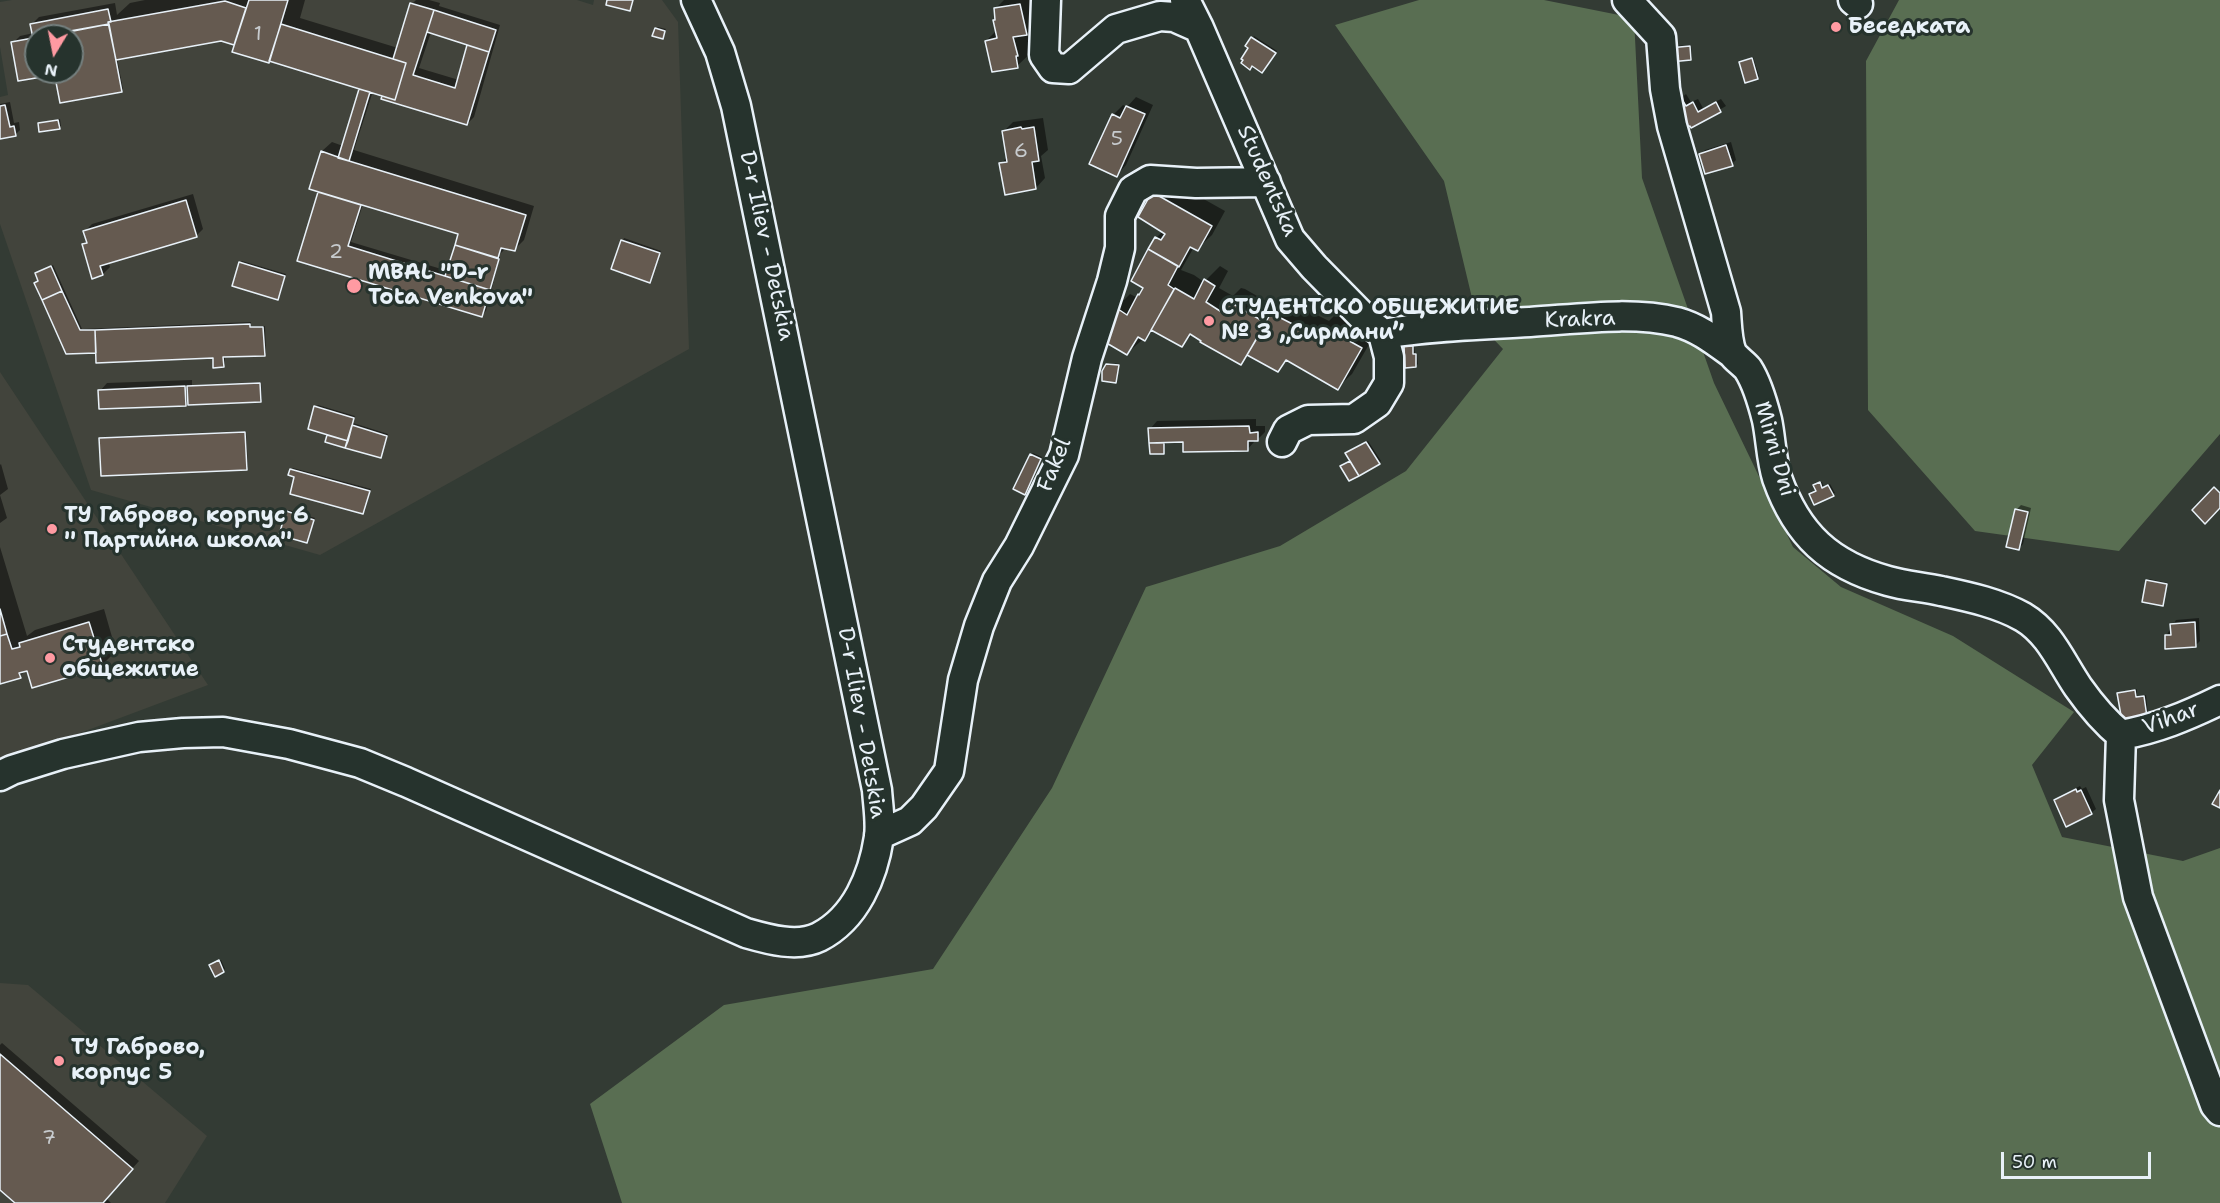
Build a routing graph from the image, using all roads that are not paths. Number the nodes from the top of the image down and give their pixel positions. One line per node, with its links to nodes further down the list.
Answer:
1 (696, 0): 13 (street, D-r Iliev - Detskia)
2 (1046, 0): 5 (street)
3 (1185, 0): 5 (street, Studentska)
4 (1627, 0): 8 (street, Mirni Dni)
5 (1199, 28): 6 (street, Studentska)
6 (1266, 182): 7 (street, Studentska); 13 (street, Fakel)
7 (1383, 334): 8 (street, Krakra); 9 (street)
8 (1733, 354): 11 (street, Mirni Dni)
9 (1282, 442)
10 (2220, 700): 11 (street, Vihar)
11 (2121, 735): 14 (street)
12 (0, 776): 13 (street, D-r Iliev - Detskia)
13 (879, 835)
14 (2220, 1111)

